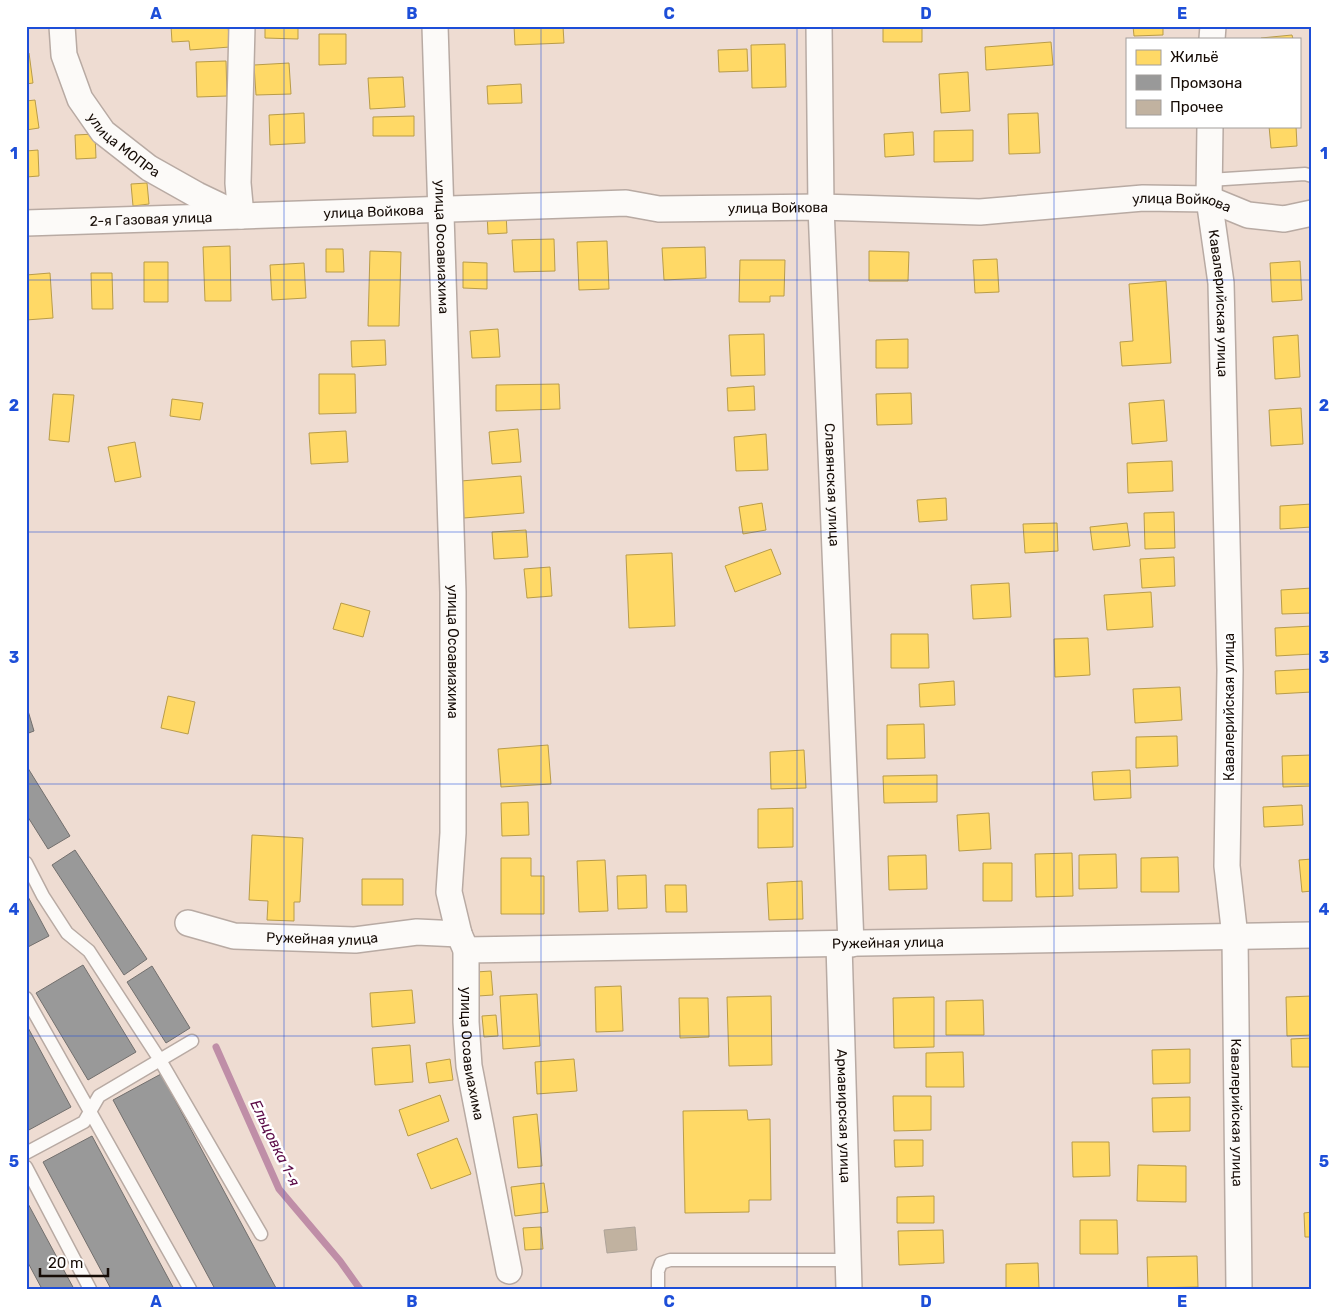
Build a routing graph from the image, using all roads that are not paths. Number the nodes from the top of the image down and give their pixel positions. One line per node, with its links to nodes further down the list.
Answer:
1 (62, 26): 11 (street, улица МОПРа)
2 (242, 26): 11 (street)
3 (435, 26): 9 (street, улица Осоавиахима)
4 (819, 26): 8 (street, Славянская улица)
5 (1210, 128): 7 (street, Кавалерийская улица)
6 (1312, 176): 7 (lane)
7 (1209, 189): 8 (street, улица Войкова); 10 (street, улица Войкова); 16 (street, Кавалерийская улица)
8 (821, 208): 9 (street, улица Войкова); 18 (street, Славянская улица)
9 (440, 210): 11 (street, улица Войкова); 17 (street, улица Осоавиахима)
10 (1312, 213)
11 (241, 216): 12 (street, 2-я Газовая улица)
12 (26, 224)
13 (26, 863): 21 (lane)
14 (188, 922): 17 (street, Ружейная улица)
15 (1312, 935): 16 (street, Ружейная улица)
16 (1236, 937): 18 (street, Ружейная улица); 32 (street, Кавалерийская улица)
17 (462, 942): 18 (street, Ружейная улица); 27 (street, улица Осоавиахима)
18 (845, 944): 26 (street, Армавирская улица)
19 (26, 998): 22 (lane)
20 (192, 1041): 21 (lane)
21 (160, 1060): 22 (lane); 25 (lane)
22 (90, 1111): 23 (lane); 29 (lane)
23 (26, 1153)
24 (26, 1167): 28 (lane)
25 (261, 1234)
26 (848, 1260): 30 (lane); 31 (street, Армавирская улица)
27 (509, 1270)
28 (90, 1289)
29 (190, 1289)
30 (658, 1289)
31 (849, 1289)
32 (1239, 1289)

